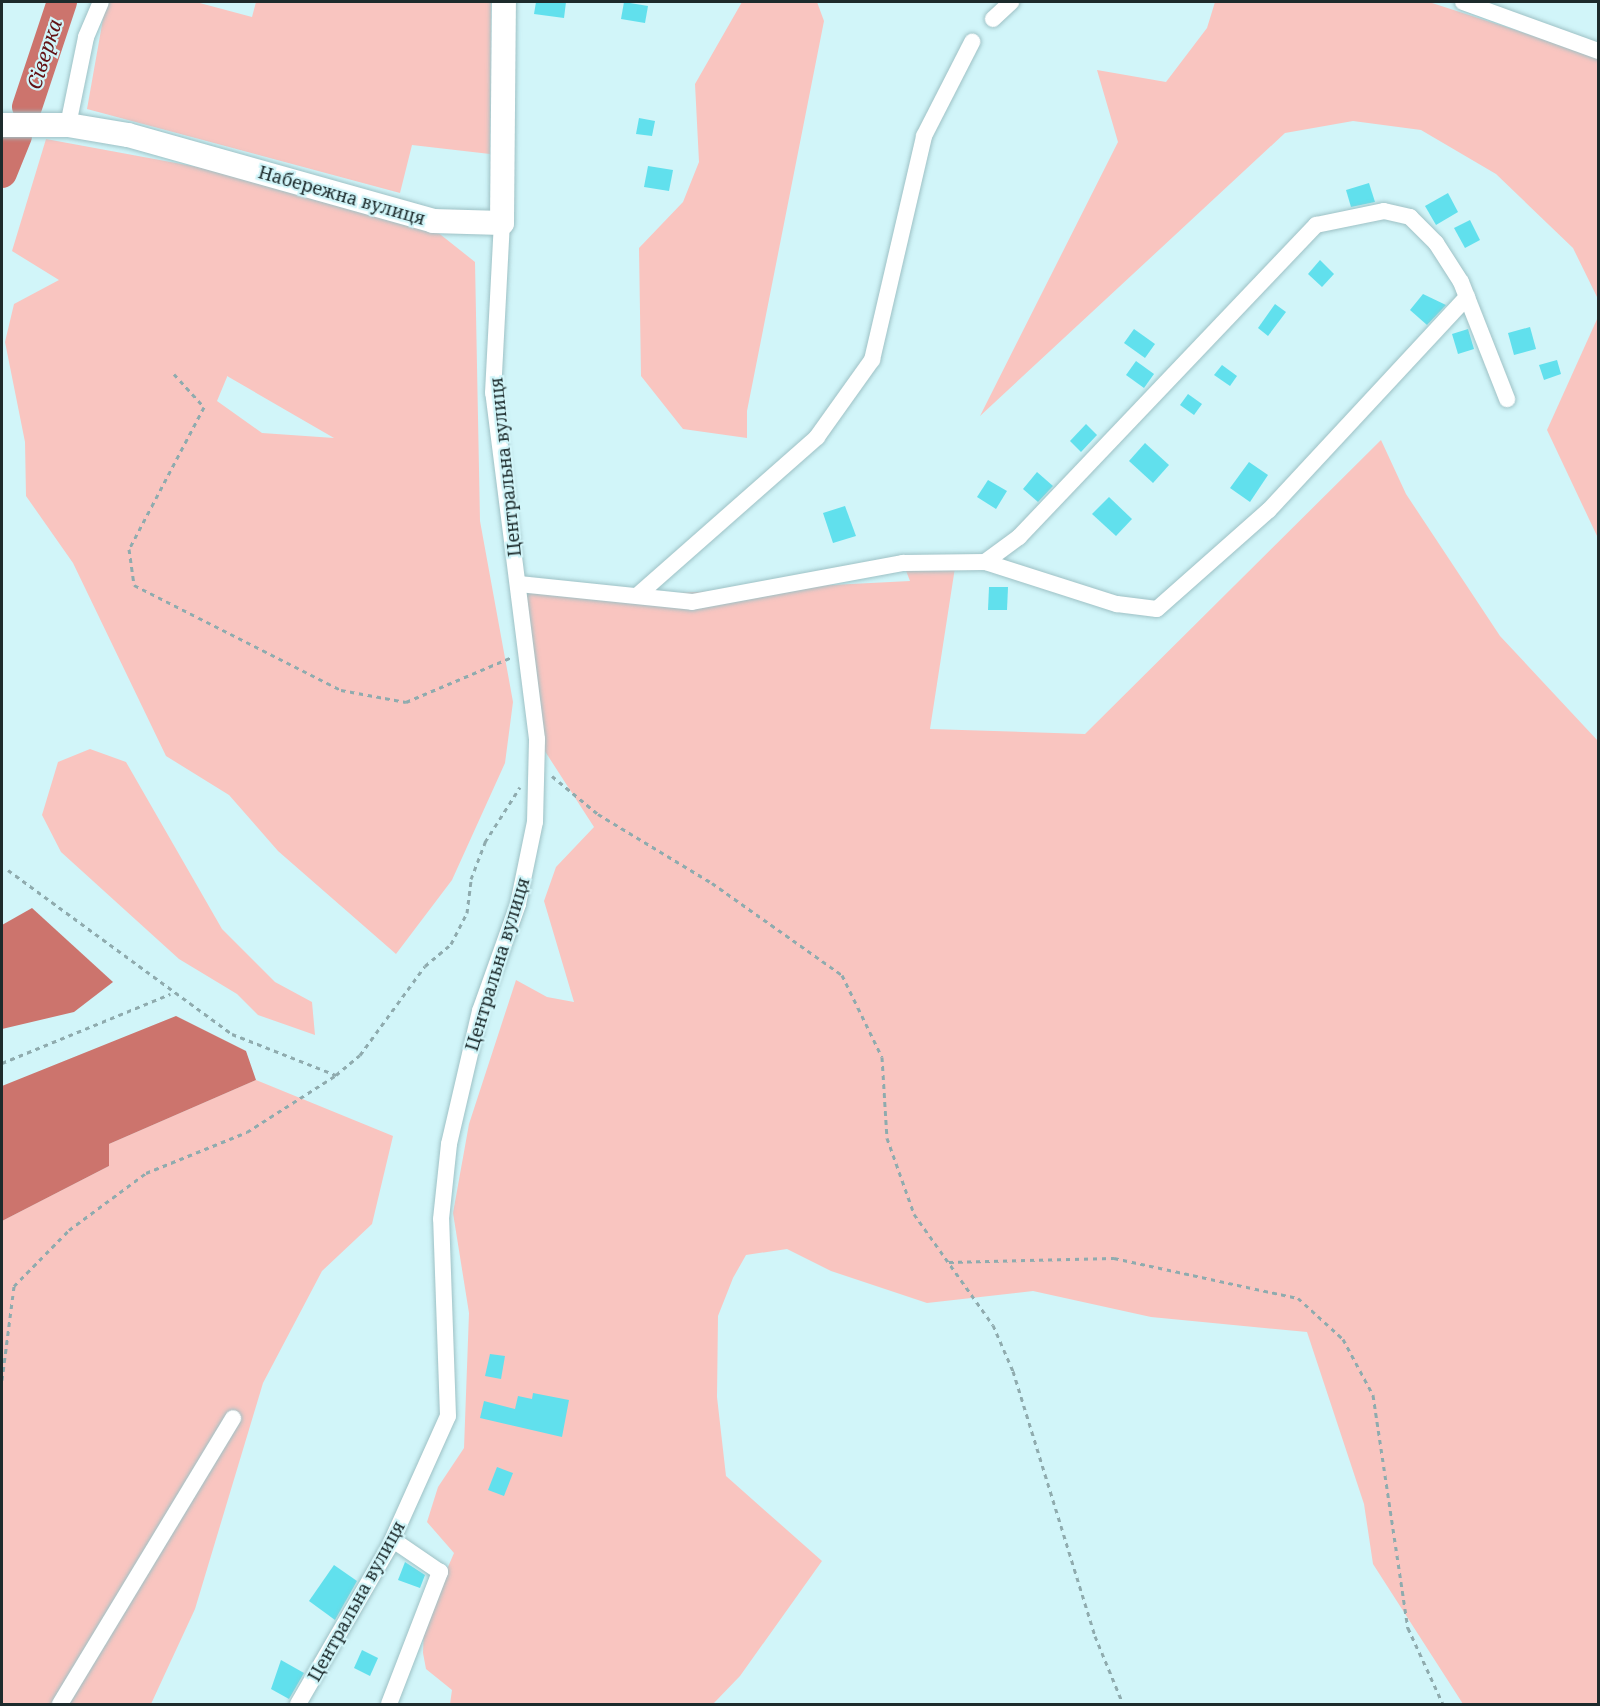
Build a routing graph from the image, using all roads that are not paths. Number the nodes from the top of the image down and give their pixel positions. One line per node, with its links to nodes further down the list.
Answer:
1 (100, 2): 9 (street)
2 (504, 2): 10 (street)
3 (1011, 2): 5 (street)
4 (1463, 2): 7 (street)
5 (993, 19)
6 (972, 42): 15 (street)
7 (1599, 51)
8 (2, 125): 9 (street, Набережна вулиця)
9 (68, 125): 10 (street, Набережна вулиця)
10 (502, 223): 14 (street, Центральна вулиця)
11 (1467, 297): 12 (street); 13 (street); 13 (street)
12 (1507, 399)
13 (985, 562): 15 (street)
14 (519, 584): 15 (street); 17 (street, Центральна вулиця)
15 (638, 595)
16 (233, 1418): 18 (street)
17 (393, 1540): 19 (street, Центральна вулиця); 20 (street)
18 (60, 1704)
19 (298, 1704)
20 (389, 1704)

